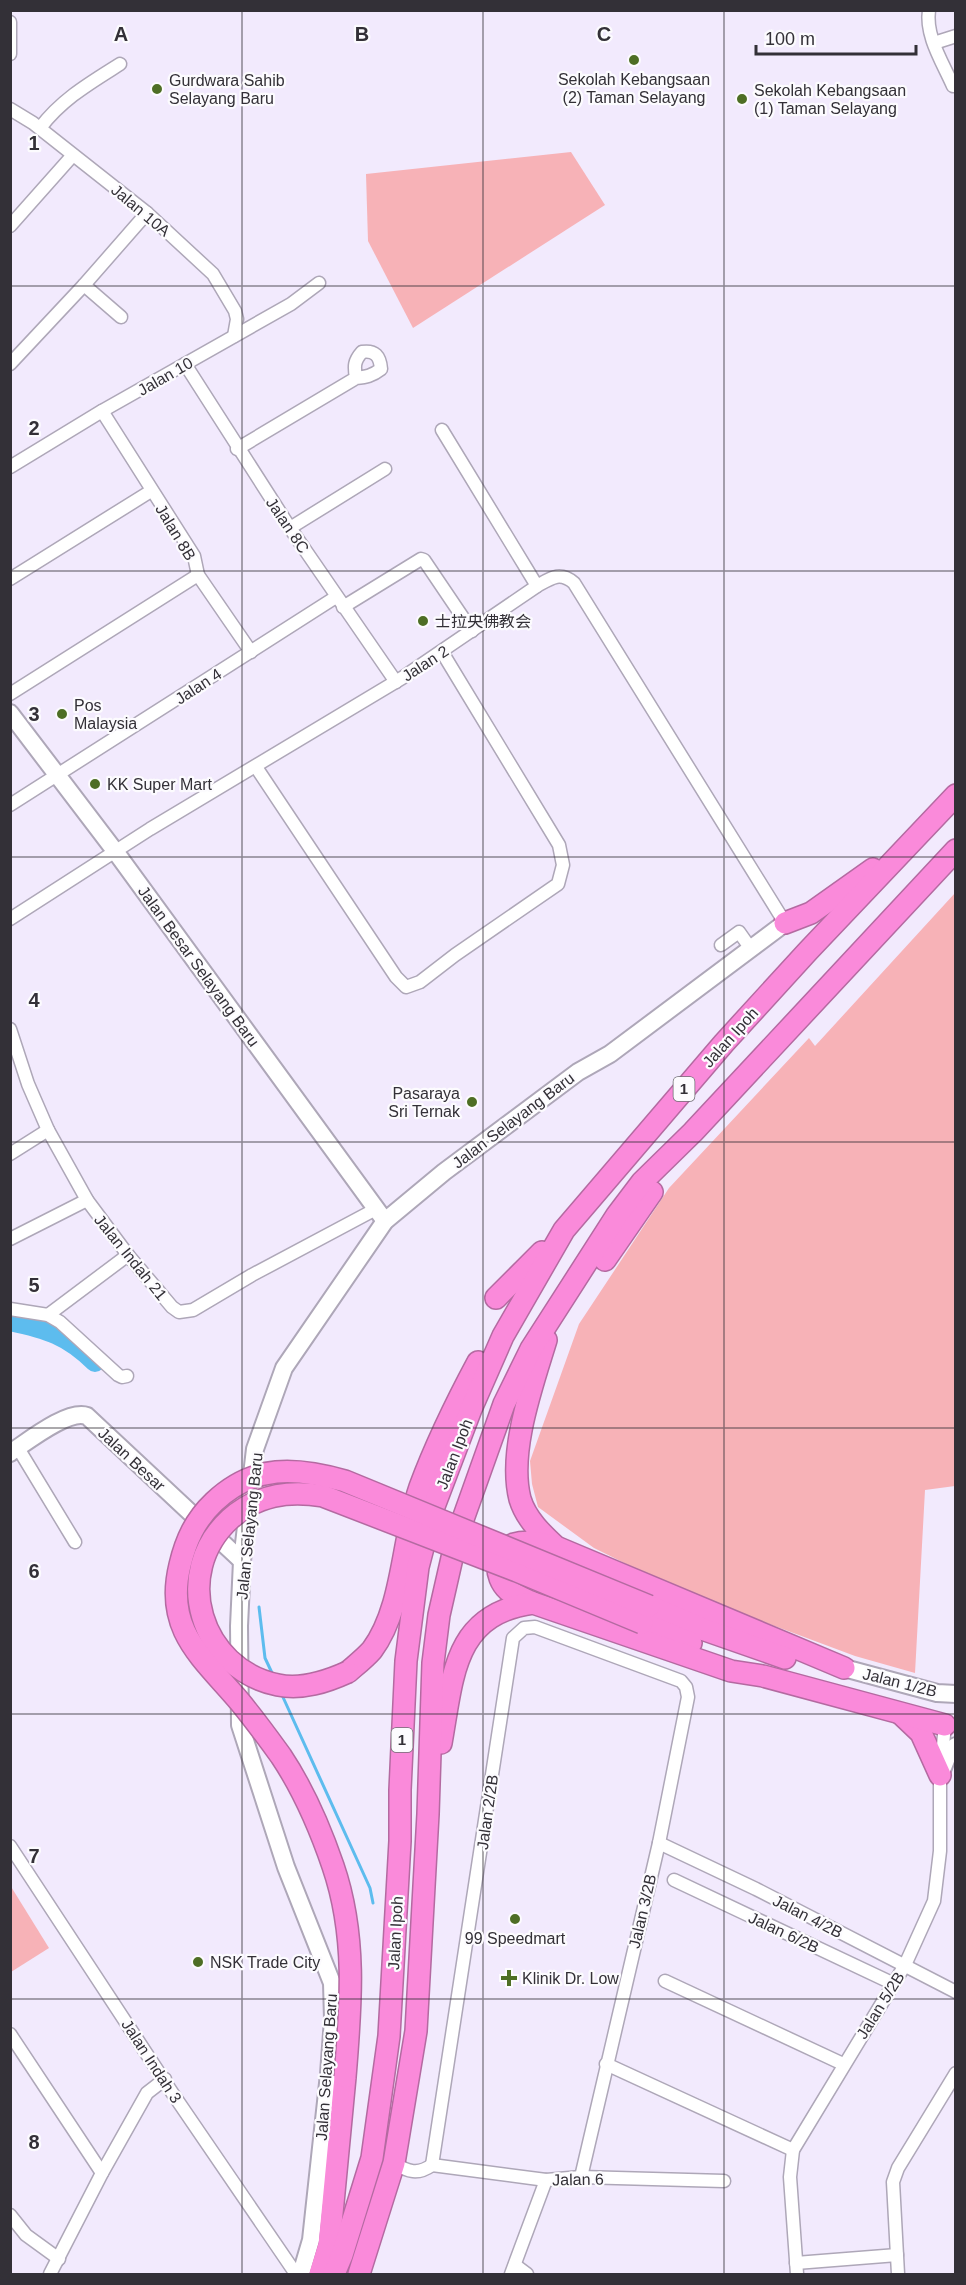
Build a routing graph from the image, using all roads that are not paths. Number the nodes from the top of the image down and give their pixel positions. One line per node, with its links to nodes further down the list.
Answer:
1 (929, 10): 4 (street)
2 (10, 21): 5 (street)
3 (956, 36): 4 (street)
4 (934, 43): 7 (street)
5 (10, 54)
6 (120, 64): 9 (street)
7 (953, 86)
8 (10, 110): 9 (street, Jalan 10A)
9 (40, 128): 10 (street, Jalan 10A)
10 (74, 154): 11 (street, Jalan 10A); 12 (street)
11 (147, 213): 14 (street); 16 (street, Jalan 10A)
12 (10, 226)
13 (319, 283): 16 (street, Jalan 10)
14 (84, 285): 15 (street); 17 (street)
15 (121, 317)
16 (234, 336): 18 (street, Jalan 10)
17 (10, 364)
18 (185, 364): 20 (street, Jalan 10); 22 (street, Jalan 8C)
19 (356, 378): 22 (street)
20 (102, 411): 23 (street, Jalan 10); 25 (street, Jalan 8B)
21 (442, 430): 29 (street)
22 (237, 449): 26 (street, Jalan 8C)
23 (10, 467)
24 (385, 469): 26 (street)
25 (152, 491): 27 (street, Jalan 8B); 28 (street)
26 (290, 528): 30 (street, Jalan 8C)
27 (198, 575): 32 (street, Jalan 8B); 35 (street)
28 (11, 578)
29 (537, 586): 31 (street, Jalan 2); 45 (street, Jalan 2)
30 (340, 602): 31 (street, Jalan 4); 32 (street, Jalan 4); 34 (street, Jalan 8C)
31 (472, 631): 33 (street, Jalan 2)
32 (251, 652): 38 (street, Jalan 4)
33 (442, 652): 34 (street, Jalan 2); 37 (street)
34 (396, 682): 37 (street, Jalan 2)
35 (10, 694)
36 (10, 713): 38 (street, Jalan Besar Selayang Baru)
37 (256, 767): 42 (street, Jalan 2)
38 (59, 776): 40 (street, Jalan 4); 42 (street, Jalan Besar Selayang Baru)
39 (956, 795): 41 (highway, Jalan Ipoh / 1)
40 (10, 805)
41 (906, 847): 45 (highway); 48 (highway, Jalan Ipoh / 1)
42 (115, 852): 44 (street, Jalan 2); 54 (street, Jalan Besar Selayang Baru)
43 (951, 856): 51 (highway, Jalan Ipoh / 1)
44 (10, 919)
45 (785, 923): 47 (street, Jalan Selayang Baru); 48 (highway)
46 (721, 945): 47 (street)
47 (751, 949): 54 (street, Jalan Selayang Baru)
48 (808, 951): 55 (highway, Jalan Ipoh / 1)
49 (10, 1029): 50 (street, Jalan Indah 21)
50 (48, 1130): 52 (street); 53 (street, Jalan Indah 21)
51 (693, 1132): 59 (highway); 63 (highway, Jalan Ipoh / 1)
52 (10, 1154)
53 (87, 1200): 56 (street); 57 (street, Jalan Indah 21)
54 (380, 1215): 57 (street, Jalan Indah 21); 68 (street, Jalan Selayang Baru)
55 (564, 1230): 58 (highway, Jalan Ipoh / 1); 60 (highway)
56 (10, 1239)
57 (128, 1255): 62 (street)
58 (540, 1270): 70 (highway, bridge); 108 (highway, Jalan Ipoh / 1)
59 (591, 1283)
60 (496, 1298)
61 (10, 1310): 62 (street)
62 (48, 1315): 64 (street)
63 (553, 1318): 67 (highway); 79 (highway, Jalan Ipoh / 1)
64 (128, 1376)
65 (14, 1451): 66 (street); 68 (street, Jalan Besar)
66 (75, 1542)
67 (556, 1547): 69 (highway); 71 (highway)
68 (242, 1561): 106 (street, Jalan Selayang Baru)
69 (533, 1603): 72 (highway); 79 (highway)
70 (646, 1614): 71 (highway); 72 (highway); 107 (highway, bridge)
71 (844, 1668): 74 (street, Jalan 1/2B)
72 (763, 1676): 75 (highway)
73 (681, 1681): 80 (street, Jalan 3/2B); 94 (street, Jalan 2/2B)
74 (956, 1694)
75 (901, 1714): 76 (highway); 78 (highway)
76 (952, 1724): 78 (street, Jalan 5/2B)
77 (956, 1746): 78 (street)
78 (940, 1775): 83 (street, Jalan 5/2B)
79 (428, 1814): 93 (highway, Jalan Ipoh / 1)
80 (659, 1842): 83 (street, Jalan 4/2B); 88 (street, Jalan 3/2B)
81 (10, 1846): 91 (street, Jalan Indah 3)
82 (674, 1880): 85 (street, Jalan 6/2B)
83 (905, 1965): 85 (street, Jalan 5/2B); 86 (street, Jalan 4/2B)
84 (665, 1981): 89 (street)
85 (894, 1984): 89 (street, Jalan 5/2B)
86 (956, 1992)
87 (10, 2034): 95 (street)
88 (606, 2064): 92 (street); 96 (street, Jalan 3/2B)
89 (843, 2064): 92 (street, Jalan 5/2B)
90 (956, 2073): 100 (street)
91 (165, 2079): 95 (street); 105 (street, Jalan Indah 3)
92 (792, 2150): 102 (street, Jalan 5/2B)
93 (394, 2163): 94 (street, Jalan 6); 109 (highway, Jalan Ipoh / 1)
94 (432, 2165): 97 (street, Jalan 6)
95 (102, 2173): 101 (street)
96 (581, 2177): 97 (street, Jalan 6); 98 (street, Jalan 6)
97 (546, 2180): 103 (street)
98 (723, 2181)
99 (10, 2215): 101 (street)
100 (897, 2255): 102 (street); 111 (street)
101 (59, 2259): 104 (street)
102 (796, 2269)
103 (513, 2270): 110 (street)
104 (50, 2274)
105 (296, 2274)
106 (300, 2274)
107 (320, 2274)
108 (334, 2274)
109 (359, 2274)
110 (527, 2274)
111 (898, 2274)

